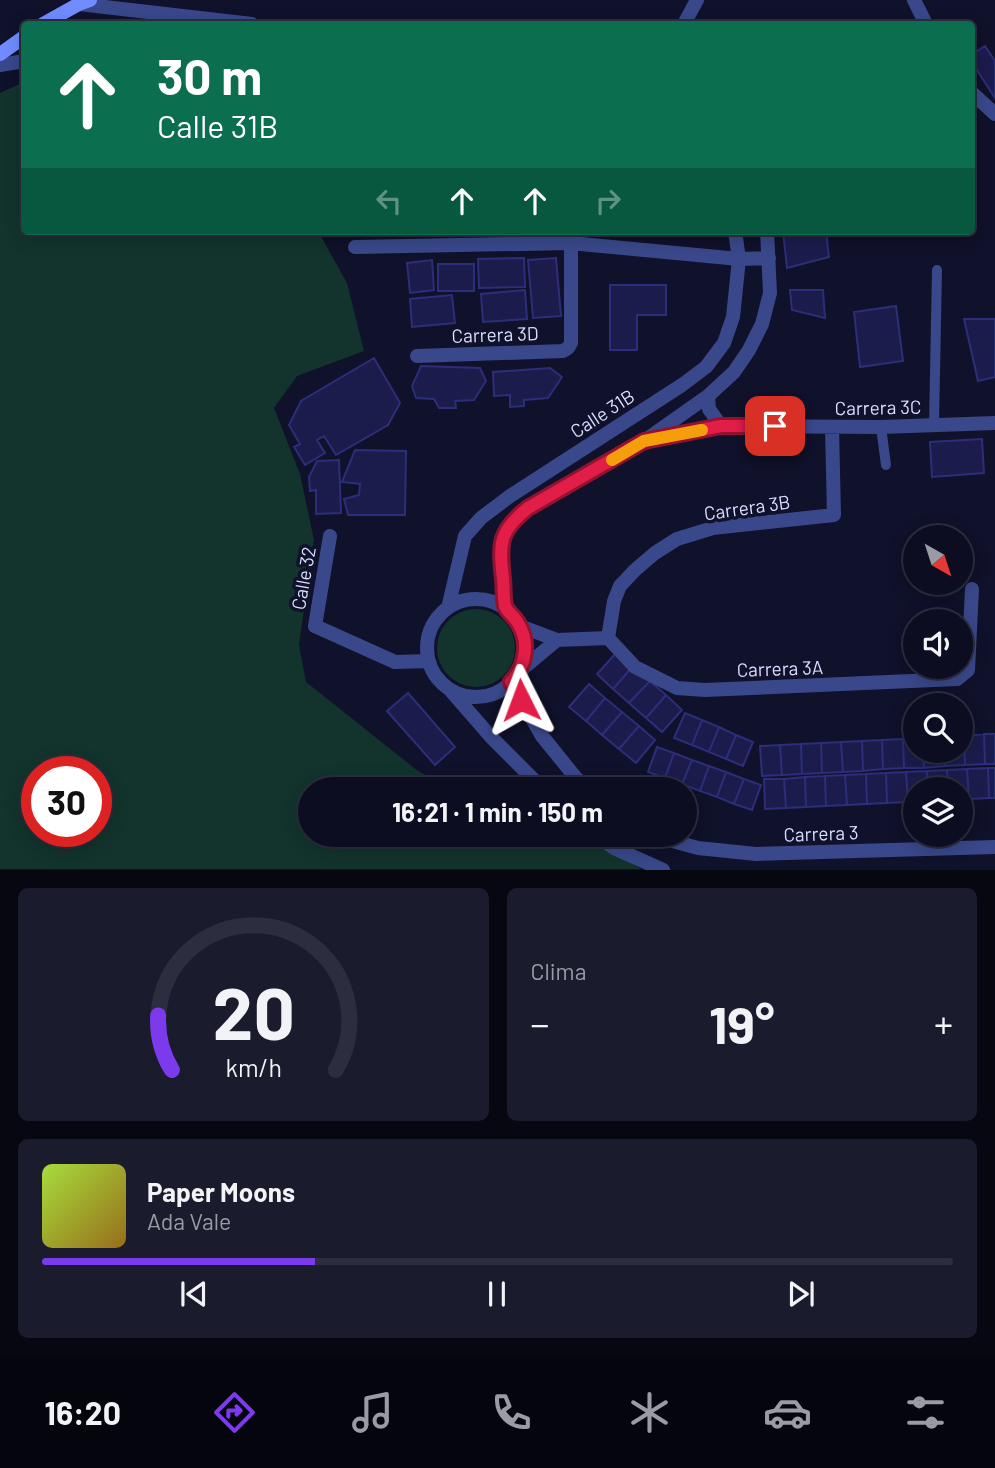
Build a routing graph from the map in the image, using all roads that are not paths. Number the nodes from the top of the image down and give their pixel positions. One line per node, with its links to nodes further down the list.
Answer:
1 (697, 0): 6 (street)
2 (914, 0): 7 (street)
3 (85, 2): 4 (main road); 5 (street)
4 (49, 21)
5 (229, 21)
6 (686, 21)
7 (924, 21)
8 (21, 39): 9 (main road)
9 (0, 54)
10 (21, 62): 11 (street)
11 (0, 65)
12 (975, 96): 13 (street)
13 (995, 114)
14 (736, 235): 19 (street, Calle 31B)
15 (767, 235): 18 (street)
16 (570, 237): 17 (street); 19 (street); 21 (street, Carrera 3D)
17 (355, 247)
18 (769, 258): 19 (street); 22 (street)
19 (739, 259): 32 (street, Calle 31B)
20 (937, 270): 24 (lane)
21 (417, 356)
22 (708, 396): 25 (street); 28 (street)
23 (995, 423): 24 (street, Carrera 3C)
24 (934, 425): 27 (street, Carrera 3C)
25 (721, 426): 26 (street, Carrera 3C); 28 (street, Carrera 3C)
26 (832, 427): 27 (street, Carrera 3C); 35 (street, Carrera 3B)
27 (880, 428): 29 (lane)
28 (644, 441): 33 (street)
29 (886, 465)
30 (330, 536): 37 (street, Calle 32)
31 (972, 595): 35 (street, Carrera 3A)
32 (448, 608): 33 (street); 37 (street)
33 (506, 608): 34 (street)
34 (520, 626): 36 (street); 38 (street)
35 (608, 638): 36 (street)
36 (557, 640): 38 (street)
37 (429, 662): 39 (street)
38 (515, 677): 39 (street); 41 (street)
39 (450, 690): 40 (street)
40 (531, 777)
41 (575, 777)
42 (613, 847): 45 (street)
43 (694, 847): 44 (street, Carrera 3)
44 (995, 847)
45 (663, 870)

